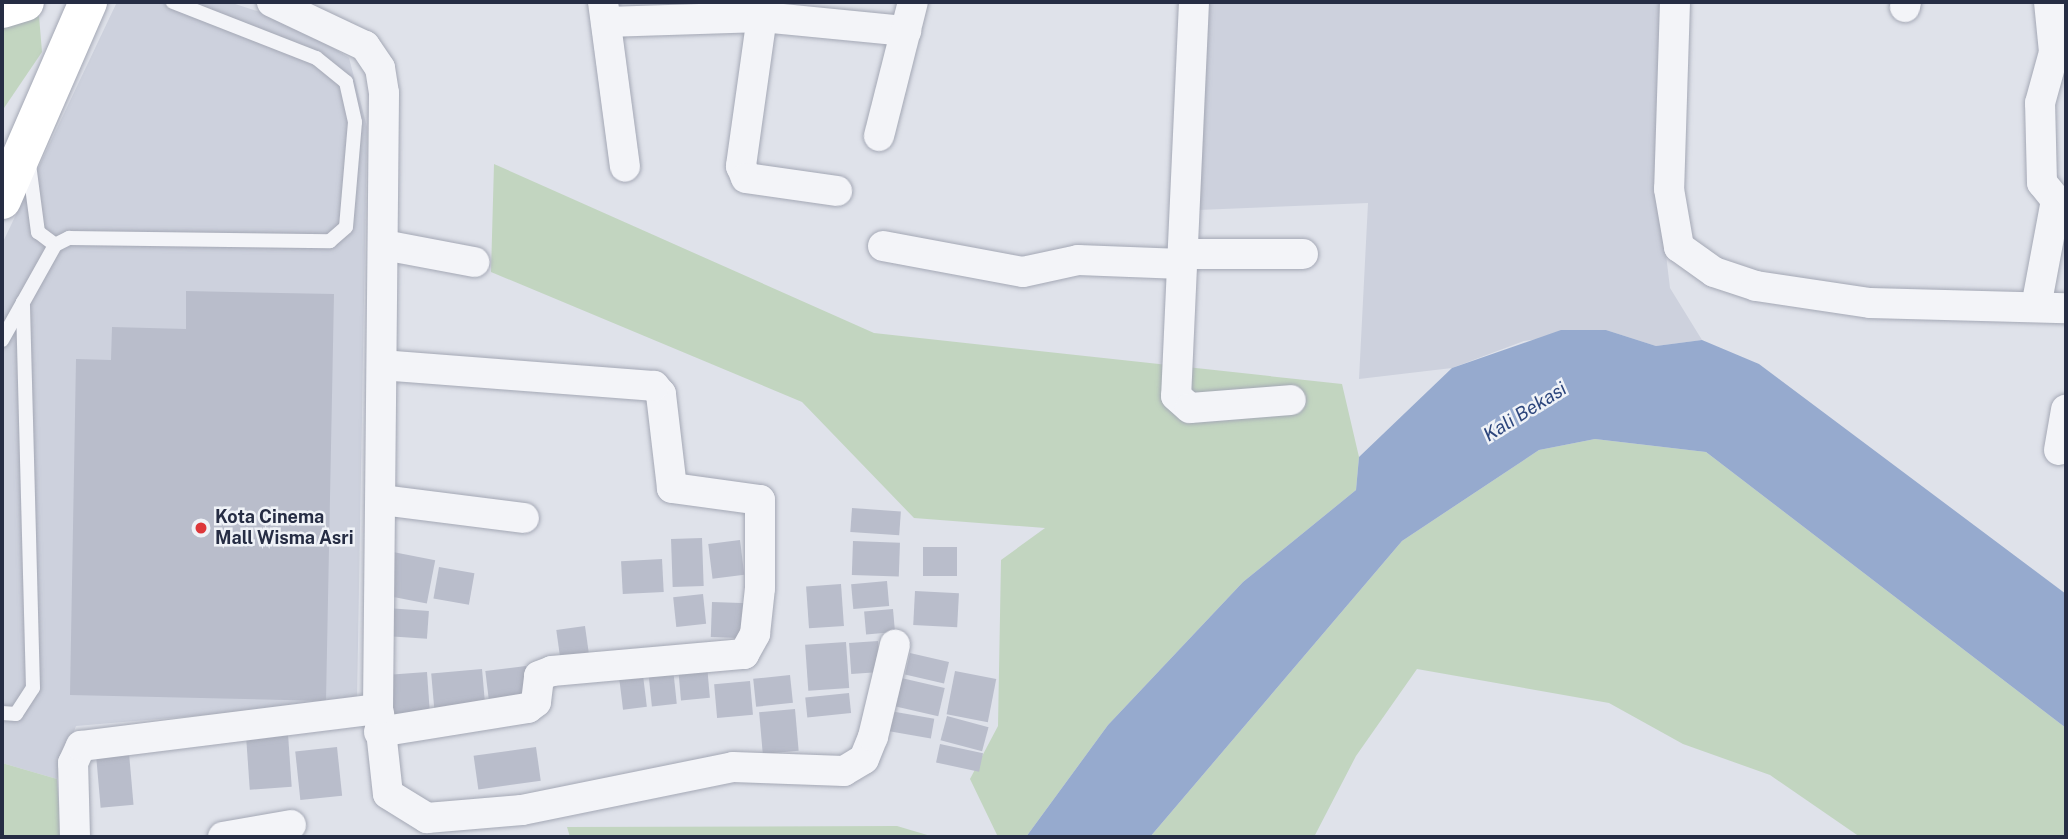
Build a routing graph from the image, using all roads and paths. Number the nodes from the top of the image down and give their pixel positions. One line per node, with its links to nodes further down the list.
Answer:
1 (25, 2): 9 (street)
2 (88, 2): 14 (street)
3 (173, 2): 18 (lane)
4 (272, 2): 19 (street)
5 (913, 2): 12 (street)
6 (1194, 2): 22 (street)
7 (1675, 2): 25 (street)
8 (2049, 2): 25 (street)
9 (2, 9)
10 (763, 10): 11 (street); 12 (street); 16 (street)
11 (604, 12): 15 (street)
12 (906, 31): 13 (street)
13 (880, 136)
14 (27, 145): 17 (street); 18 (lane)
15 (625, 167)
16 (837, 191)
17 (2, 200)
18 (55, 245): 24 (lane)
19 (384, 245): 23 (street); 28 (street)
20 (883, 246): 22 (street)
21 (1303, 254): 22 (street)
22 (1183, 259): 29 (street)
23 (474, 262)
24 (23, 302): 27 (lane); 35 (lane)
25 (2036, 307): 26 (street)
26 (2066, 308)
27 (2, 340)
28 (383, 365): 32 (street); 36 (street)
29 (1292, 400)
30 (2066, 410): 31 (street)
31 (2059, 450)
32 (382, 500): 33 (street); 36 (street)
33 (524, 518)
34 (895, 645): 36 (street)
35 (2, 713)
36 (379, 721): 38 (street)
37 (291, 825): 39 (street)
38 (75, 837)
39 (223, 837)

